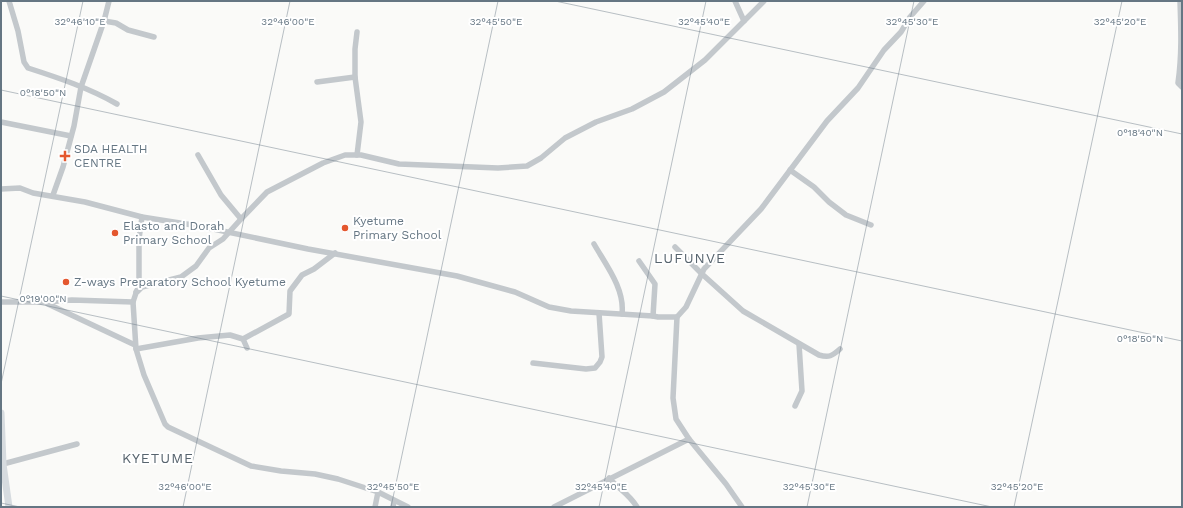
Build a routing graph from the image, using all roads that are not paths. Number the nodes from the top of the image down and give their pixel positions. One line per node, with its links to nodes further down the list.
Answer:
1 (9, 1): 13 (street)
2 (109, 1): 7 (street)
3 (735, 1): 8 (street)
4 (764, 1): 8 (street)
5 (924, 1): 20 (street)
6 (1180, 1): 14 (street)
7 (104, 21): 10 (street); 13 (street)
8 (744, 21): 19 (street)
9 (357, 32): 11 (street)
10 (154, 37)
11 (355, 77): 12 (street); 19 (street)
12 (317, 82)
13 (80, 87): 15 (street); 17 (street)
14 (1182, 87)
15 (117, 104)
16 (1, 122): 17 (street)
17 (72, 136): 22 (street)
18 (198, 155): 24 (street)
19 (357, 155): 24 (street)
20 (790, 170): 25 (street); 31 (street)
21 (1, 190): 22 (street)
22 (54, 195): 23 (street)
23 (142, 217): 26 (street); 32 (street)
24 (241, 219): 26 (street)
25 (871, 225)
26 (230, 232): 29 (street); 32 (street)
27 (594, 244): 37 (street)
28 (675, 247): 31 (street)
29 (335, 254): 36 (street); 40 (street)
30 (639, 261): 38 (street)
31 (702, 274): 39 (street); 41 (street)
32 (136, 293): 35 (street)
33 (1, 302): 34 (street)
34 (46, 302): 35 (street); 42 (street)
35 (133, 302): 42 (street)
36 (599, 313): 37 (street); 45 (street)
37 (622, 314): 38 (street)
38 (653, 316): 39 (street)
39 (677, 317): 48 (street)
40 (243, 339): 42 (street); 43 (street)
41 (799, 344): 44 (street); 46 (street)
42 (135, 347): 52 (street)
43 (247, 348)
44 (840, 349)
45 (533, 363)
46 (795, 406)
47 (1, 413): 50 (main road)
48 (688, 439): 51 (street); 59 (street)
49 (77, 444): 50 (street)
50 (3, 464): 54 (main road)
51 (609, 478): 57 (street); 58 (street)
52 (378, 492): 53 (street); 55 (street)
53 (393, 504): 56 (street)
54 (9, 507)
55 (375, 507)
56 (408, 507)
57 (554, 507)
58 (637, 507)
59 (742, 507)

